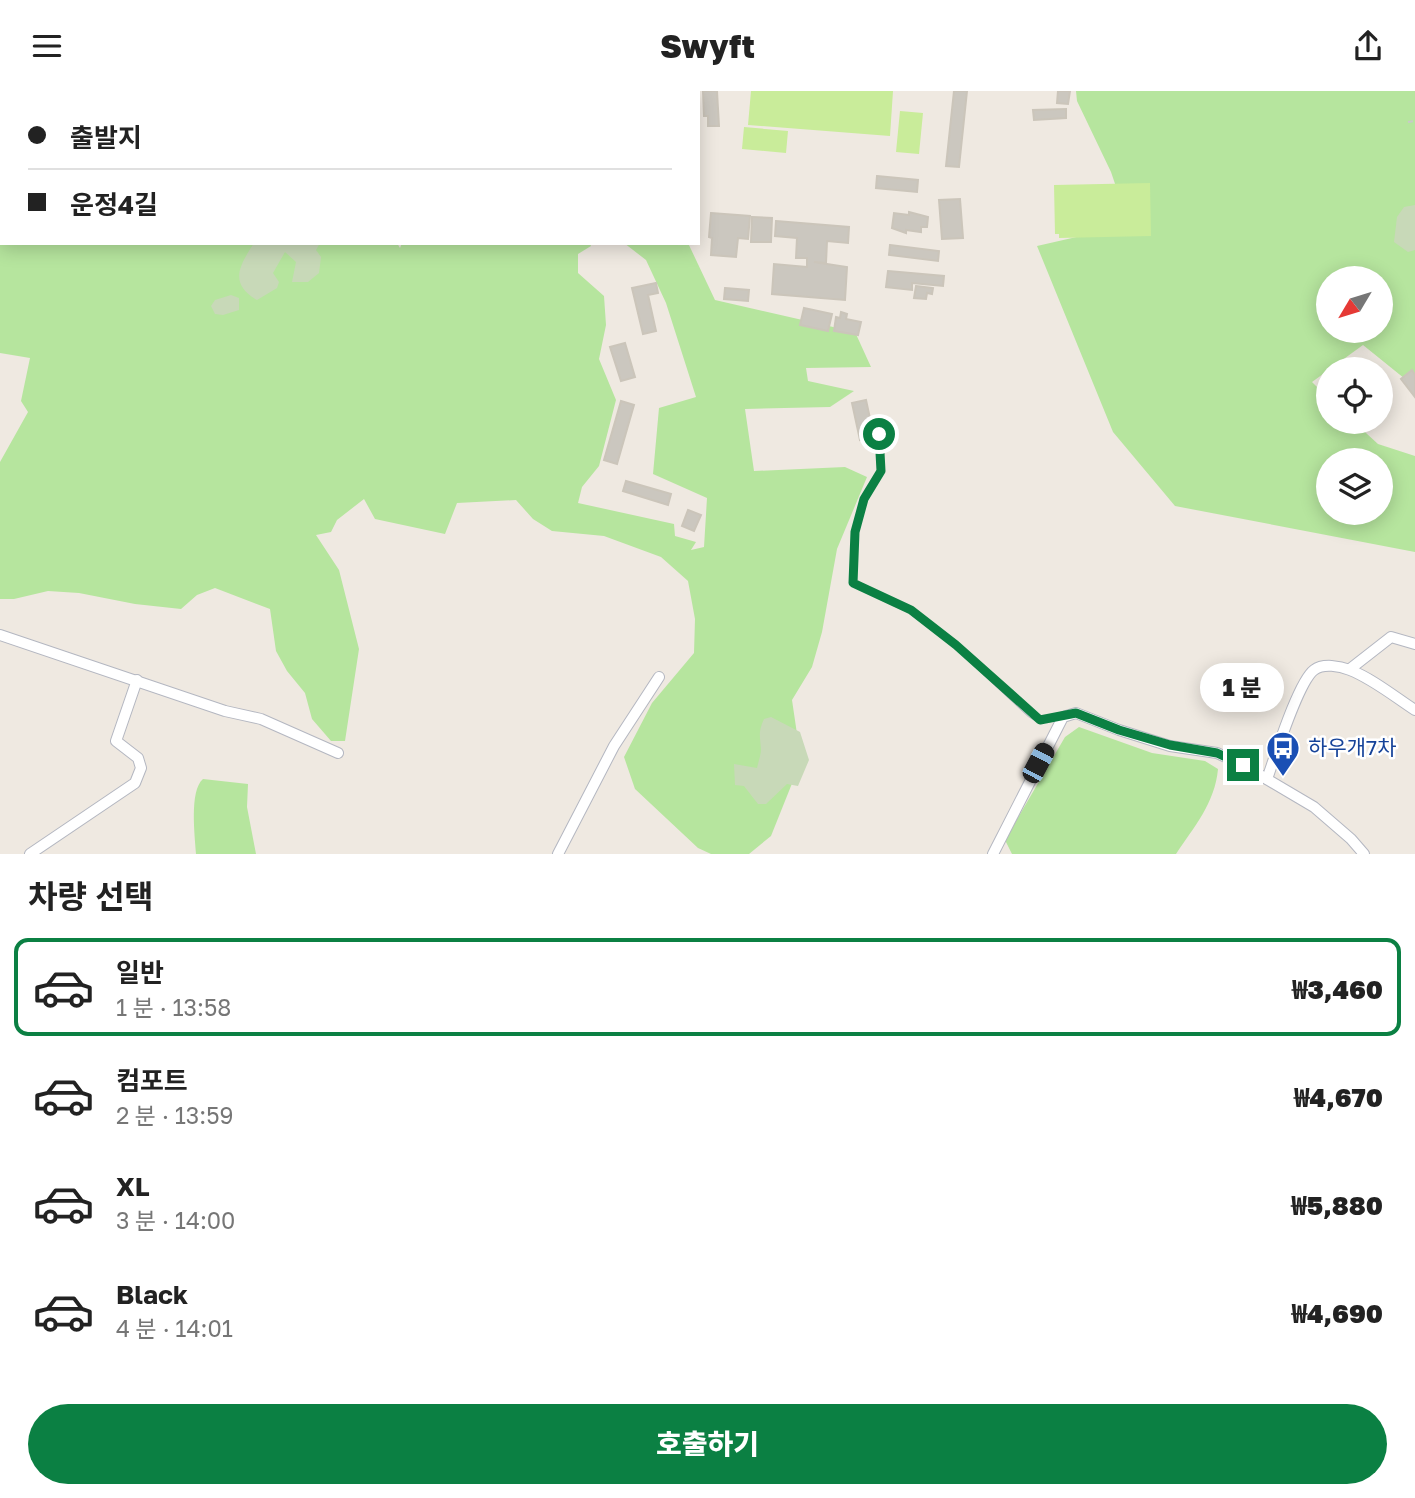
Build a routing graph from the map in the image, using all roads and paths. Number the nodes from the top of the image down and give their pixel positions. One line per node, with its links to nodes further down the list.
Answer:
1 (1415, 121): 2 (path)
2 (1408, 123)
3 (879, 434): 10 (lane)
4 (0, 635): 8 (street)
5 (1415, 644): 6 (street)
6 (1350, 670): 9 (street); 12 (street)
7 (659, 677): 14 (street)
8 (137, 680): 11 (street); 13 (street)
9 (1415, 710)
10 (1063, 717): 12 (street); 15 (street)
11 (338, 753)
12 (1267, 779): 16 (street)
13 (30, 854)
14 (558, 854)
15 (993, 854)
16 (1364, 854)

